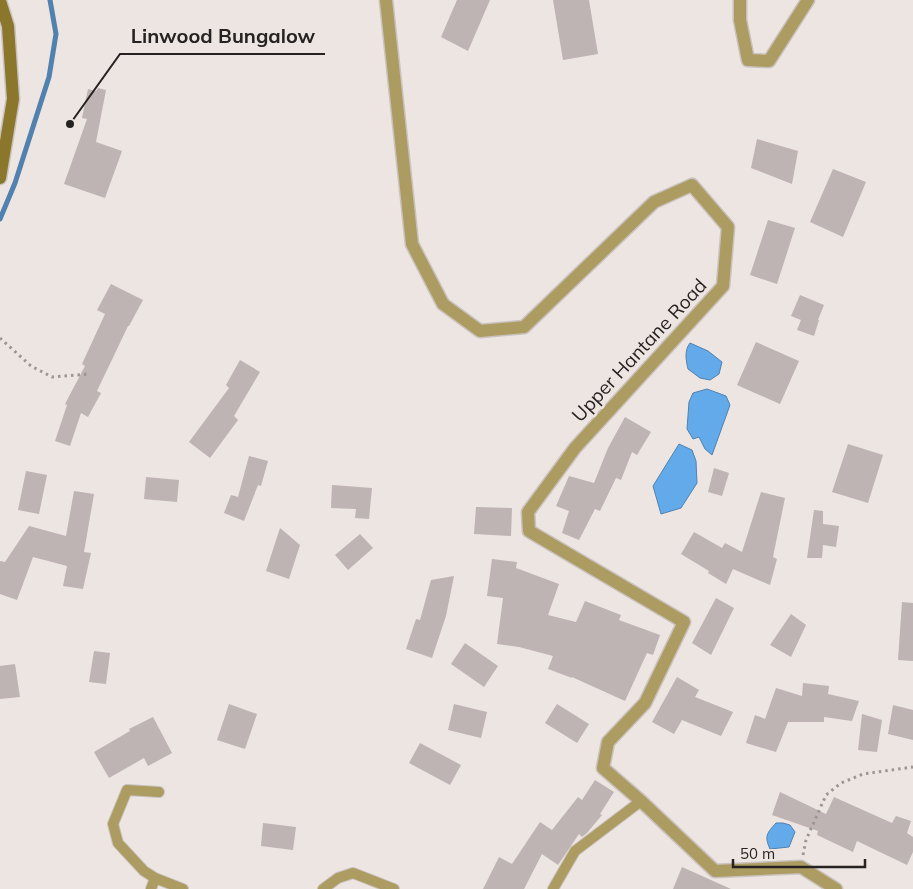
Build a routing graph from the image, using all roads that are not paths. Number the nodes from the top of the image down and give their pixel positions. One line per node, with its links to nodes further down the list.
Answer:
1 (386, 0): 7 (street, Upper Hantane Road)
2 (740, 0): 3 (street)
3 (808, 0)
4 (0, 1): 5 (street)
5 (0, 178)
6 (159, 792): 8 (lane)
7 (641, 802): 13 (lane); 14 (street, Upper Hantane Road)
8 (156, 878): 9 (lane); 10 (lane)
9 (151, 889)
10 (183, 889)
11 (323, 889): 12 (lane)
12 (394, 889)
13 (553, 889)
14 (836, 889)

